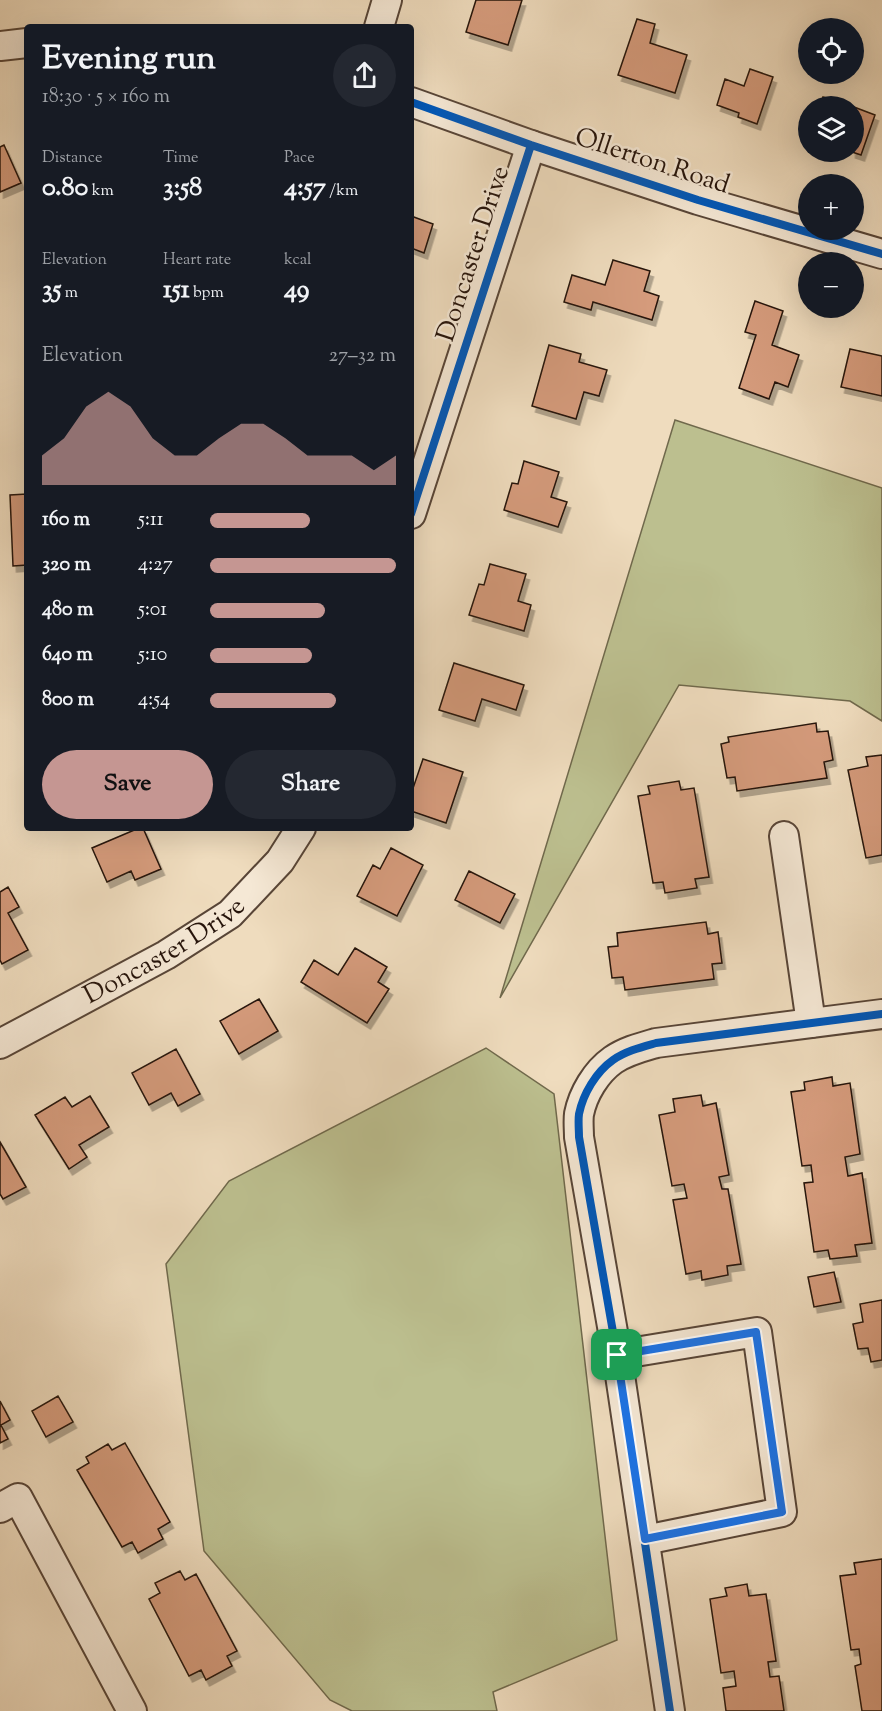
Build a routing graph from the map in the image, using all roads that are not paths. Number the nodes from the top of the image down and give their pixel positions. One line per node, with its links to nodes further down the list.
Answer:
1 (387, 0): 2 (street)
2 (380, 24)
3 (414, 103): 4 (street, Ollerton Road)
4 (531, 145): 5 (street, Ollerton Road); 6 (street, Doncaster Drive)
5 (882, 254)
6 (414, 504)
7 (299, 831): 11 (street, Doncaster Drive)
8 (784, 836): 10 (street)
9 (882, 1014): 10 (street)
10 (811, 1023): 12 (street)
11 (0, 1044)
12 (617, 1355): 14 (street); 14 (street)
13 (0, 1508): 15 (street)
14 (645, 1539): 16 (street)
15 (132, 1711)
16 (669, 1711)

